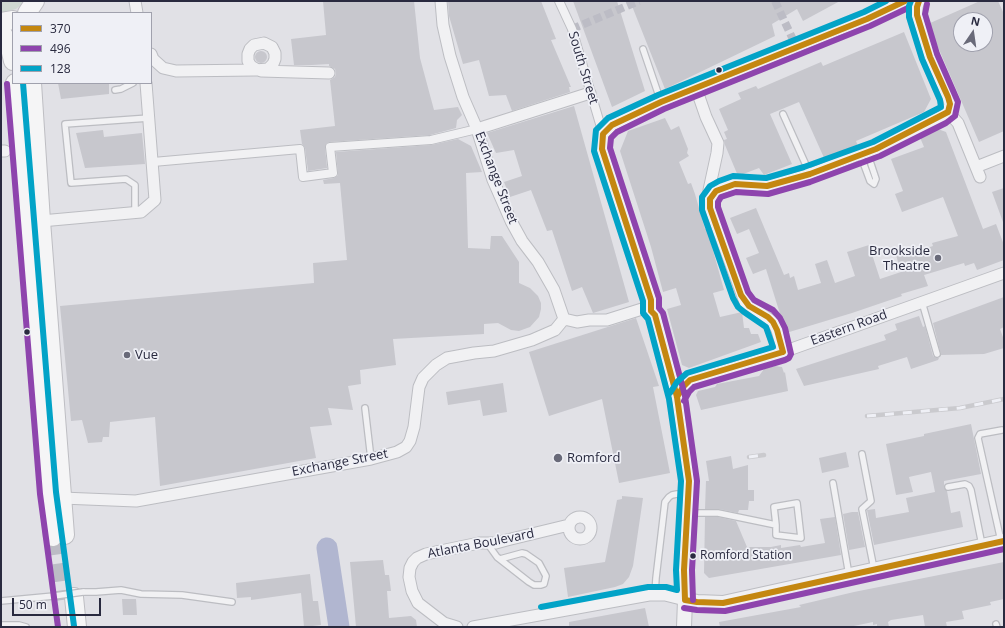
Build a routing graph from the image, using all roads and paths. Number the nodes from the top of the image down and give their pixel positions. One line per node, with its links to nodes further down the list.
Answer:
1 (36, 1): 7 (main road); 8 (main road)
2 (135, 1): 9 (street)
3 (441, 1): 32 (street, Exchange Street)
4 (559, 1): 27 (street, South Street)
5 (905, 1): 25 (street)
6 (919, 1): 29 (street)
7 (28, 12)
8 (34, 12)
9 (137, 12)
10 (12, 20): 11 (main road)
11 (1, 22)
12 (1, 31): 14 (main road)
13 (643, 49): 28 (lane)
14 (12, 55)
15 (152, 56): 16 (street)
16 (258, 70)
17 (258, 70): 18 (street)
18 (258, 70)
19 (258, 70): 20 (street)
20 (329, 73)
21 (15, 84): 39 (main road)
22 (32, 84): 39 (main road)
23 (131, 84): 26 (lane)
24 (146, 84): 31 (street)
25 (696, 88): 28 (street); 37 (street)
26 (115, 90)
27 (590, 93): 32 (street); 33 (street, South Street)
28 (661, 102): 33 (street)
29 (948, 112): 34 (street); 36 (street)
30 (783, 114): 36 (lane)
31 (149, 118): 35 (street); 38 (lane)
32 (477, 129): 35 (street); 43 (street, Exchange Street)
33 (603, 134): 42 (street, South Street)
34 (1004, 156)
35 (153, 162): 38 (street)
36 (810, 174): 37 (street)
37 (710, 199): 44 (street)
38 (135, 213): 39 (street)
39 (34, 222): 53 (main road)
40 (1004, 273): 41 (street, Eastern Road)
41 (922, 302): 44 (street, Eastern Road); 45 (lane)
42 (651, 311): 43 (street); 46 (street, South Street)
43 (564, 319): 50 (street, Exchange Street)
44 (782, 352): 46 (street, Eastern Road)
45 (937, 354)
46 (677, 397): 54 (street, South Street)
47 (365, 408): 50 (lane)
48 (1002, 430): 59 (lane)
49 (862, 454): 63 (lane)
50 (371, 459): 53 (street, Exchange Street)
51 (832, 483): 64 (lane)
52 (948, 487): 61 (lane)
53 (55, 495): 58 (main road)
54 (689, 496): 55 (street, South Street); 65 (lane)
55 (688, 513): 57 (lane); 67 (street, South Street)
56 (569, 525): 60 (street, Atlanta Boulevard)
57 (776, 525): 57 (lane)
58 (59, 536)
59 (1003, 541): 61 (street)
60 (487, 542): 62 (lane); 74 (street, Atlanta Boulevard)
61 (982, 546): 63 (street)
62 (500, 559): 62 (lane)
63 (874, 569): 64 (street)
64 (849, 575): 67 (street)
65 (655, 594): 67 (street); 75 (street)
66 (68, 596): 68 (lane); 69 (lane); 72 (main road); 73 (main road)
67 (685, 600): 76 (street, South Street)
68 (1, 601)
69 (232, 602)
70 (1, 625): 71 (lane)
71 (26, 627)
72 (66, 627)
73 (77, 627)
74 (457, 627)
75 (473, 627)
76 (684, 627)

